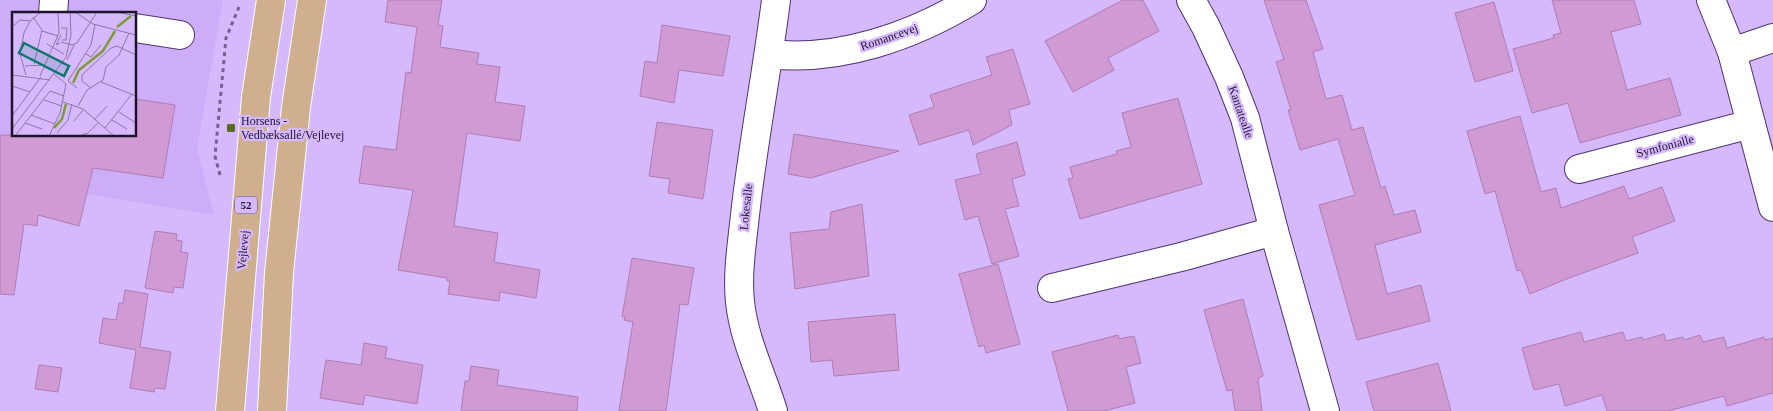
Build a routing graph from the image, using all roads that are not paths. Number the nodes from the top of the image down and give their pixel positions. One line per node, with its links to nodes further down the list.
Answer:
1 (271, 0): 17 (main road, Vejlevej / 52)
2 (312, 0): 18 (main road)
3 (776, 0): 11 (street, Lokesalle)
4 (972, 0): 11 (street, Romancevej)
5 (1191, 0): 15 (street, Kantatealle)
6 (1711, 0): 10 (street)
7 (136, 28): 8 (street)
8 (180, 35)
9 (1773, 38): 10 (street)
10 (1732, 52): 12 (street)
11 (770, 54): 19 (street, Lokesalle)
12 (1751, 124): 13 (street, Symfonialle); 14 (street)
13 (1579, 169)
14 (1773, 207)
15 (1274, 231): 16 (street); 20 (street, Kantatealle)
16 (1052, 288)
17 (230, 411)
18 (272, 411)
19 (773, 411)
20 (1325, 411)

